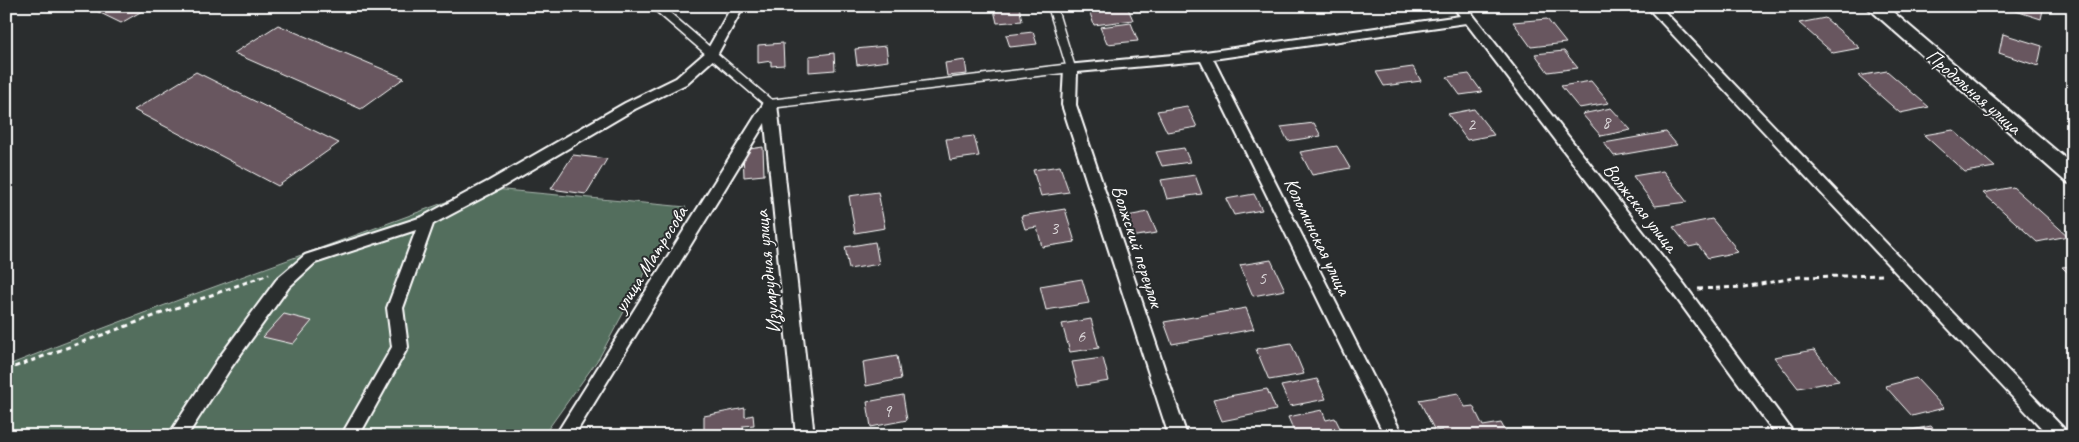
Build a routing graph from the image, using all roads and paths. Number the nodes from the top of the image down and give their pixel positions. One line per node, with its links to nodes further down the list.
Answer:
1 (656, 6): 7 (lane)
2 (738, 6): 7 (street)
3 (1052, 6): 9 (lane)
4 (1652, 6): 14 (street)
5 (1875, 6): 11 (street, Продольная улица)
6 (1464, 12): 8 (street); 15 (street, Волжская улица)
7 (711, 54): 10 (lane); 12 (street)
8 (1205, 56): 9 (street); 22 (street, Коломинская улица)
9 (1071, 68): 10 (lane); 21 (street, Волжский переулок)
10 (770, 104): 19 (street, улица Матросова); 20 (street, Изумрудная улица)
11 (2073, 177)
12 (427, 221): 17 (street); 18 (street)
13 (273, 272): 16 (path)
14 (1906, 273): 15 (path); 24 (street)
15 (1678, 288): 23 (street, Волжская улица)
16 (6, 370)
17 (177, 436)
18 (350, 436)
19 (564, 436)
20 (805, 436)
21 (1178, 436)
22 (1394, 436)
23 (1787, 436)
24 (2060, 436)

